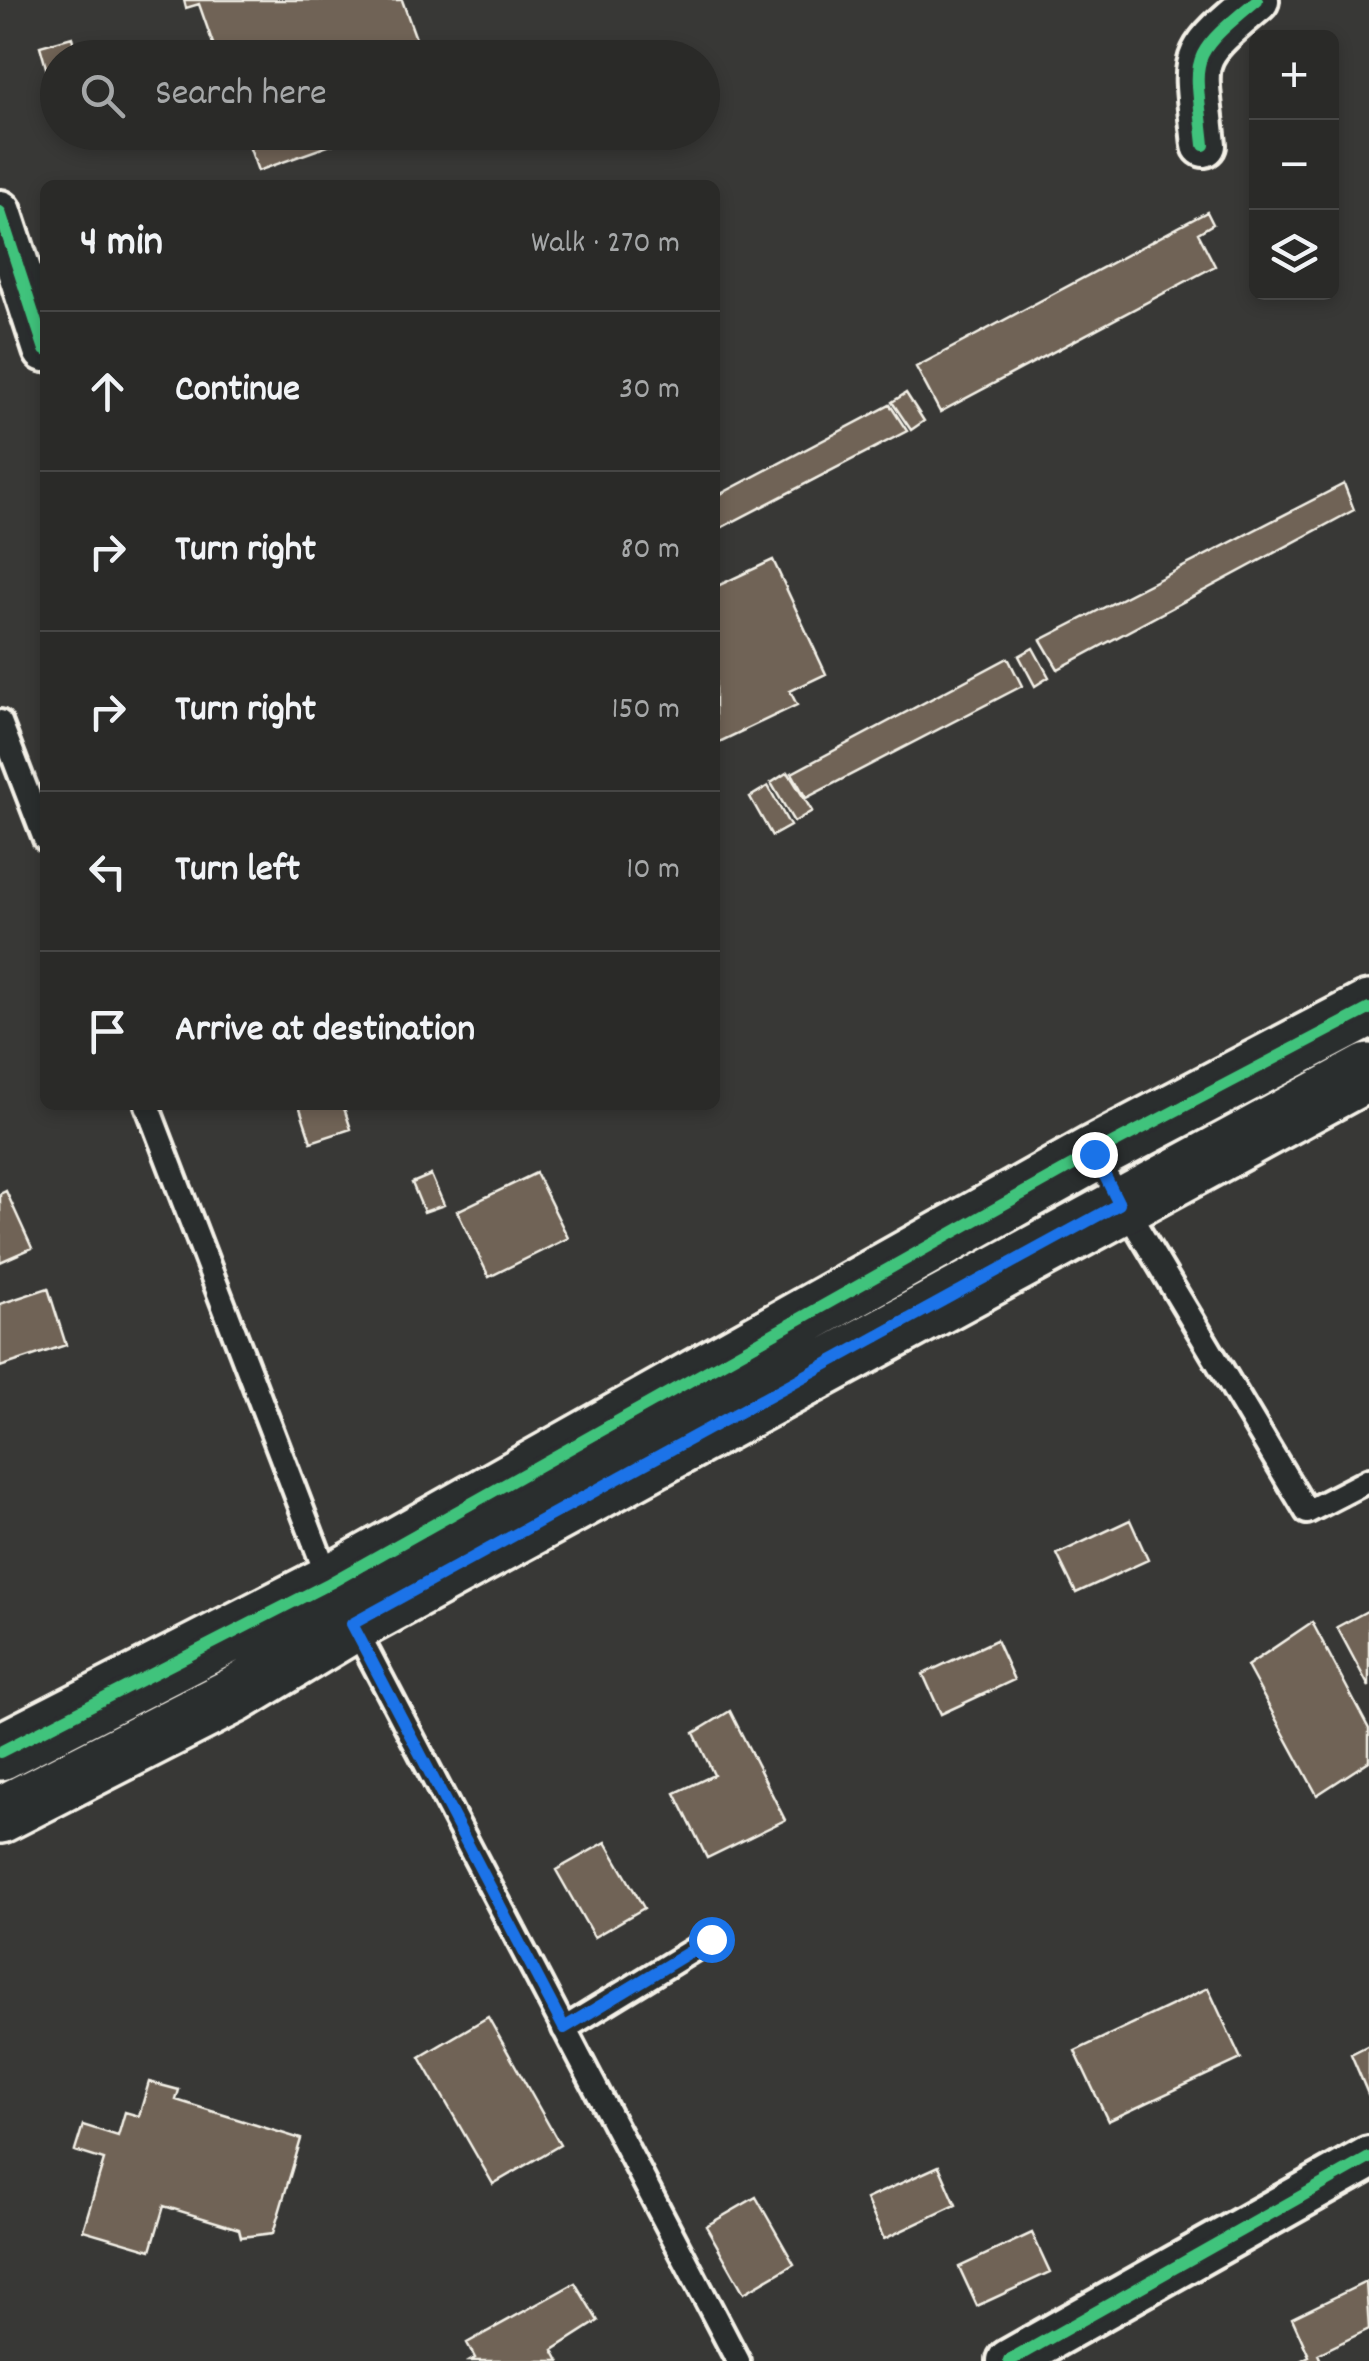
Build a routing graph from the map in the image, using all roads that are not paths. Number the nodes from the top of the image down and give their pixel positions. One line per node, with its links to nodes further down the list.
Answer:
1 (1257, 0): 2 (street)
2 (1204, 144)
3 (0, 212): 4 (street)
4 (40, 335)
5 (0, 722): 6 (lane)
6 (40, 827)
7 (1369, 1008): 10 (street)
8 (1369, 1072): 11 (street)
9 (149, 1110): 13 (lane)
10 (1094, 1154): 11 (lane); 13 (street)
11 (1119, 1204): 12 (lane); 13 (street)
12 (1369, 1480)
13 (341, 1603): 14 (street); 15 (street); 17 (lane)
14 (0, 1752)
15 (0, 1816)
16 (711, 1939): 17 (lane)
17 (564, 2028): 19 (lane)
18 (1369, 2158): 20 (street)
19 (738, 2361)
20 (1009, 2361)

